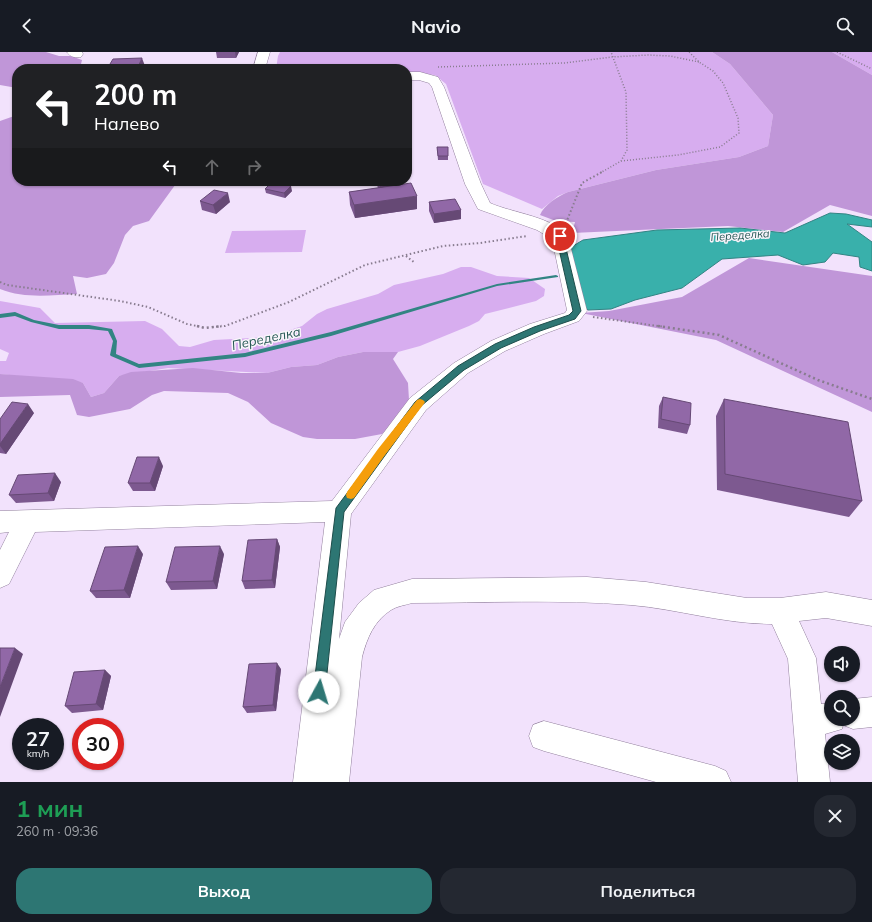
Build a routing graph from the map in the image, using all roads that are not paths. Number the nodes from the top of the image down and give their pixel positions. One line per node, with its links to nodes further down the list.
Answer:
1 (264, 52): 2 (street)
2 (260, 64)
3 (412, 76): 4 (street)
4 (339, 511): 5 (street); 14 (street)
5 (28, 521): 6 (street); 7 (street)
6 (0, 522)
7 (0, 576)
8 (780, 611): 9 (street); 12 (street); 15 (street)
9 (872, 613)
10 (872, 712): 11 (street)
11 (860, 713)
12 (820, 719): 17 (street)
13 (544, 736): 16 (street)
14 (309, 782)
15 (333, 782)
16 (715, 782)
17 (814, 782)

